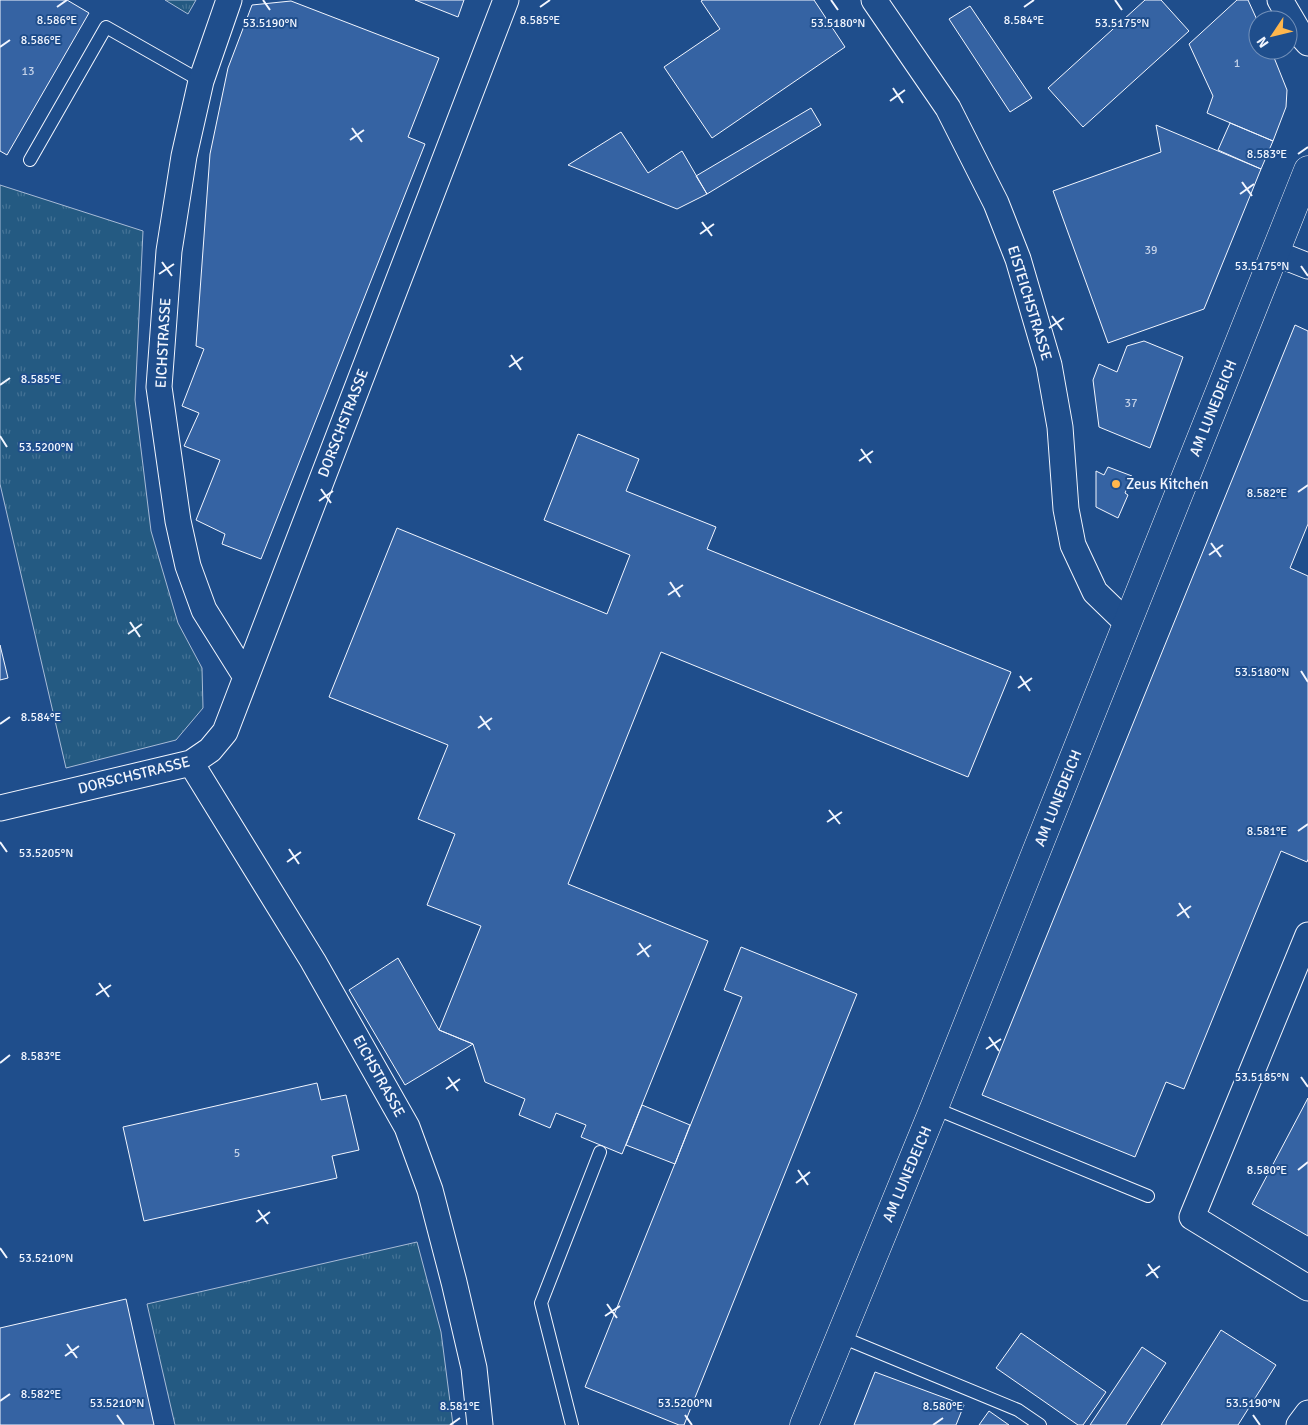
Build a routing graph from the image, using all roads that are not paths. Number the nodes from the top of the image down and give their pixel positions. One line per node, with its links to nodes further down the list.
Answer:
1 (229, 0): 6 (street, EICHSTRASSE)
2 (506, 0): 12 (street, DORSCHSTRASSE)
3 (874, 0): 11 (street, EISTEICHSTRASSE)
4 (1280, 0): 5 (street)
5 (1308, 43)
6 (201, 81): 7 (lane); 12 (street, EICHSTRASSE)
7 (30, 160)
8 (1308, 170): 9 (street, AM LUNEDEICH)
9 (1275, 253): 10 (street); 11 (street, AM LUNEDEICH)
10 (1308, 266)
11 (1127, 623): 16 (street, AM LUNEDEICH)
12 (246, 677): 13 (street, DORSCHSTRASSE)
13 (191, 763): 14 (street, DORSCHSTRASSE); 22 (street, EICHSTRASSE)
14 (0, 808)
15 (1308, 935): 19 (street)
16 (934, 1108): 18 (lane); 20 (street, AM LUNEDEICH)
17 (600, 1152): 23 (lane)
18 (1148, 1196)
19 (1308, 1288)
20 (839, 1336): 24 (street, AM LUNEDEICH); 25 (lane)
21 (1308, 1413): 26 (street)
22 (480, 1425)
23 (572, 1425)
24 (804, 1425)
25 (1040, 1425)
26 (1299, 1425)

